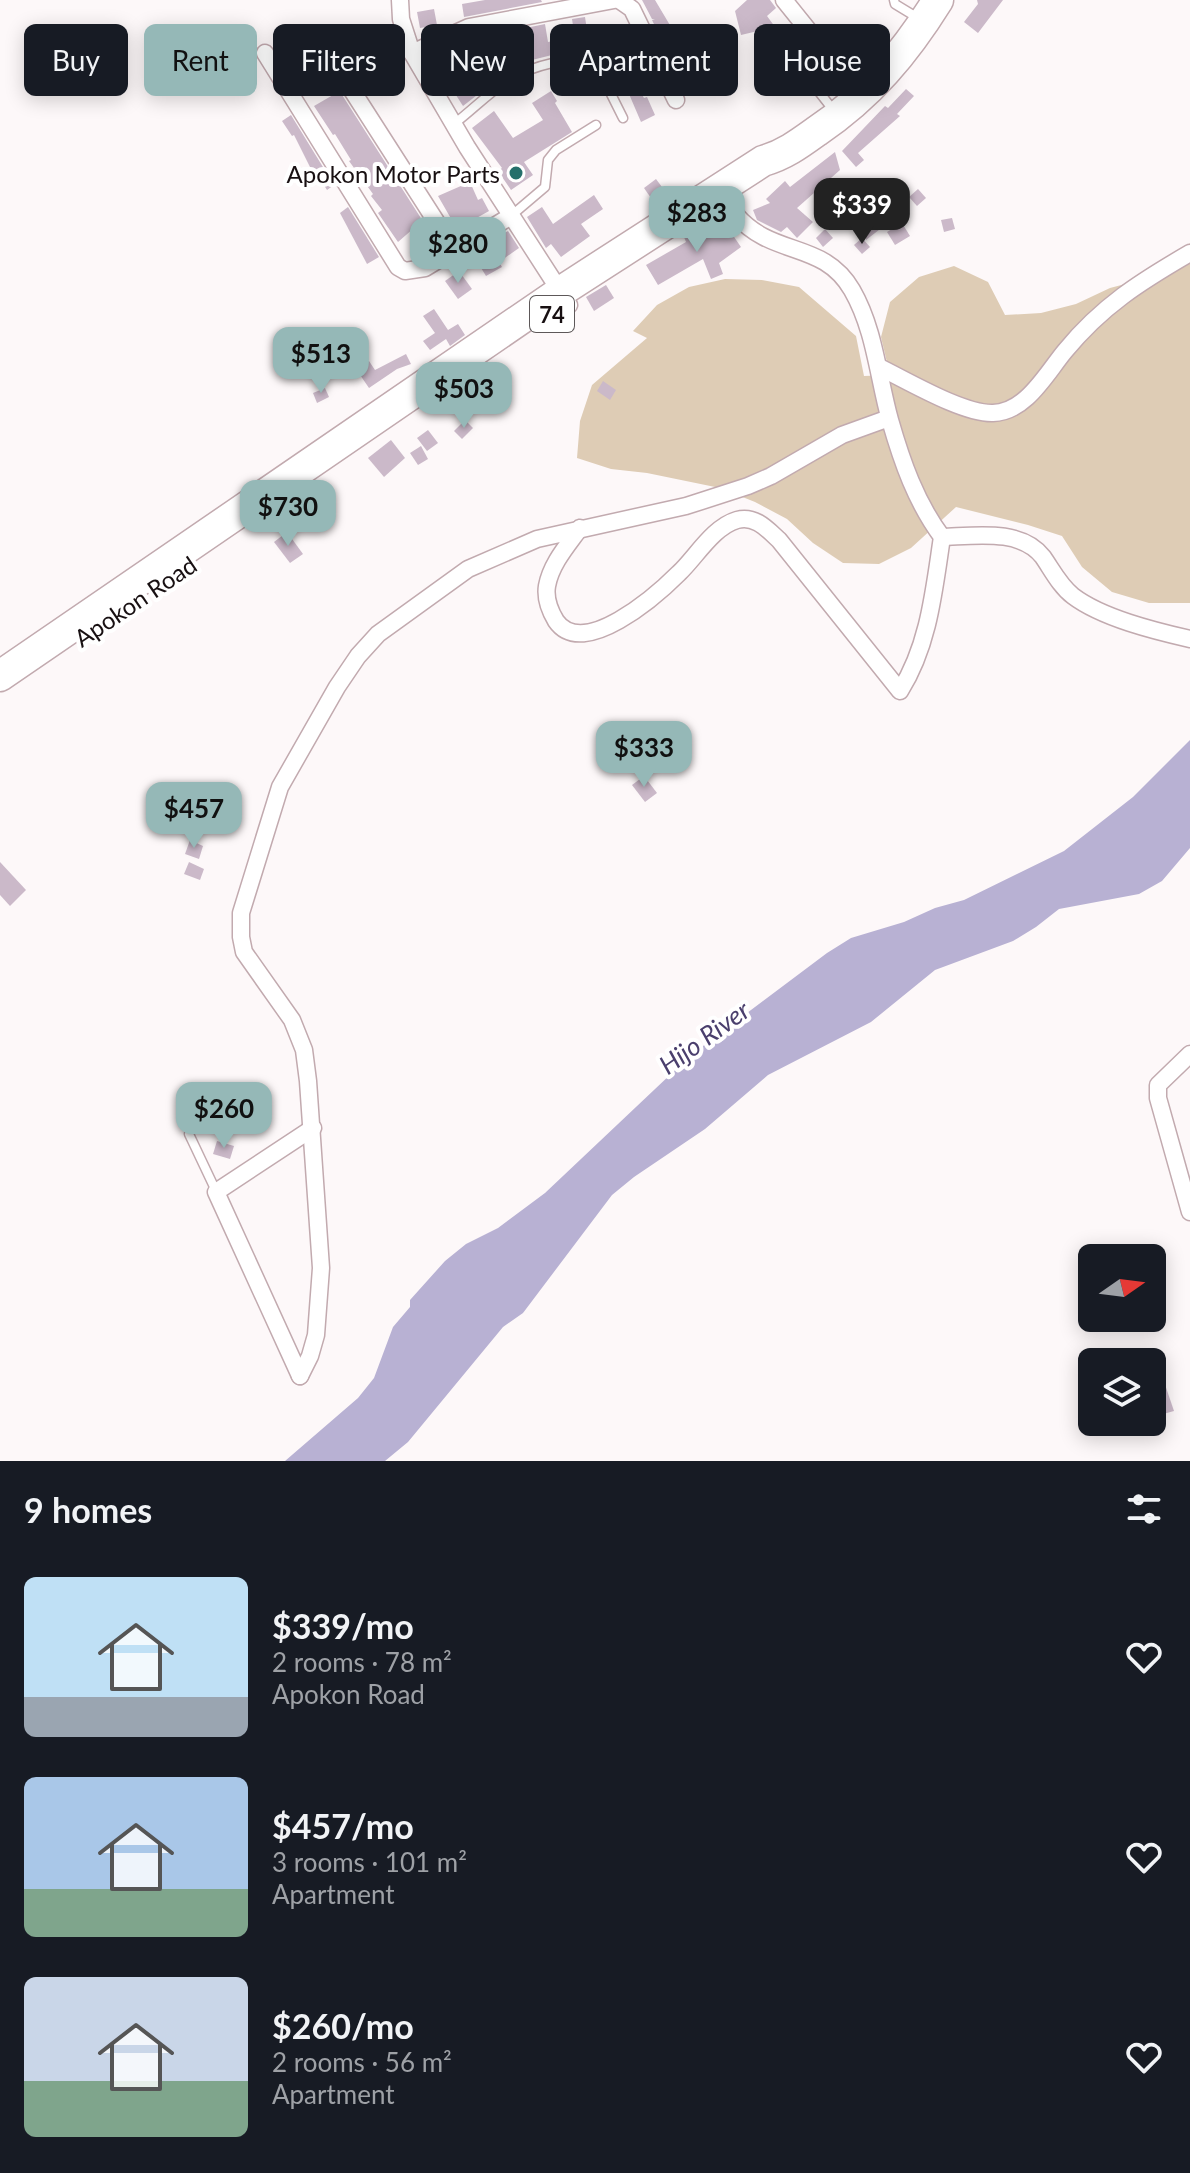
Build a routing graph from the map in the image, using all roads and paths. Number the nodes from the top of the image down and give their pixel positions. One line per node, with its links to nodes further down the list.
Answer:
1 (400, 0): 8 (street)
2 (617, 0): 8 (street); 12 (street)
3 (784, 0): 6 (street)
4 (894, 0): 5 (lane)
5 (931, 11): 11 (highway, Apokon Road / 74)
6 (803, 24)
7 (265, 53): 19 (street)
8 (412, 53): 15 (street)
9 (356, 96): 19 (street)
10 (822, 96): 13 (lane)
11 (862, 97): 13 (highway, Apokon Road / 74)
12 (676, 100)
13 (838, 117): 21 (highway, Apokon Road / 74)
14 (623, 118): 15 (lane)
15 (454, 124): 18 (street)
16 (596, 125): 18 (lane)
17 (736, 215): 22 (street)
18 (511, 216): 19 (street); 21 (street)
19 (455, 251)
20 (1190, 253): 22 (street)
21 (564, 298): 27 (highway, Apokon Road / 74); 28 (highway, Apokon Road / 74)
22 (879, 367): 23 (street)
23 (889, 418): 24 (street); 25 (street)
24 (580, 528): 25 (street); 30 (street)
25 (942, 537): 26 (street)
26 (1190, 639)
27 (0, 676)
28 (0, 693)
29 (1190, 1054): 33 (street)
30 (313, 1128): 32 (street); 32 (street)
31 (189, 1134): 32 (lane)
32 (216, 1192)
33 (1190, 1212)

